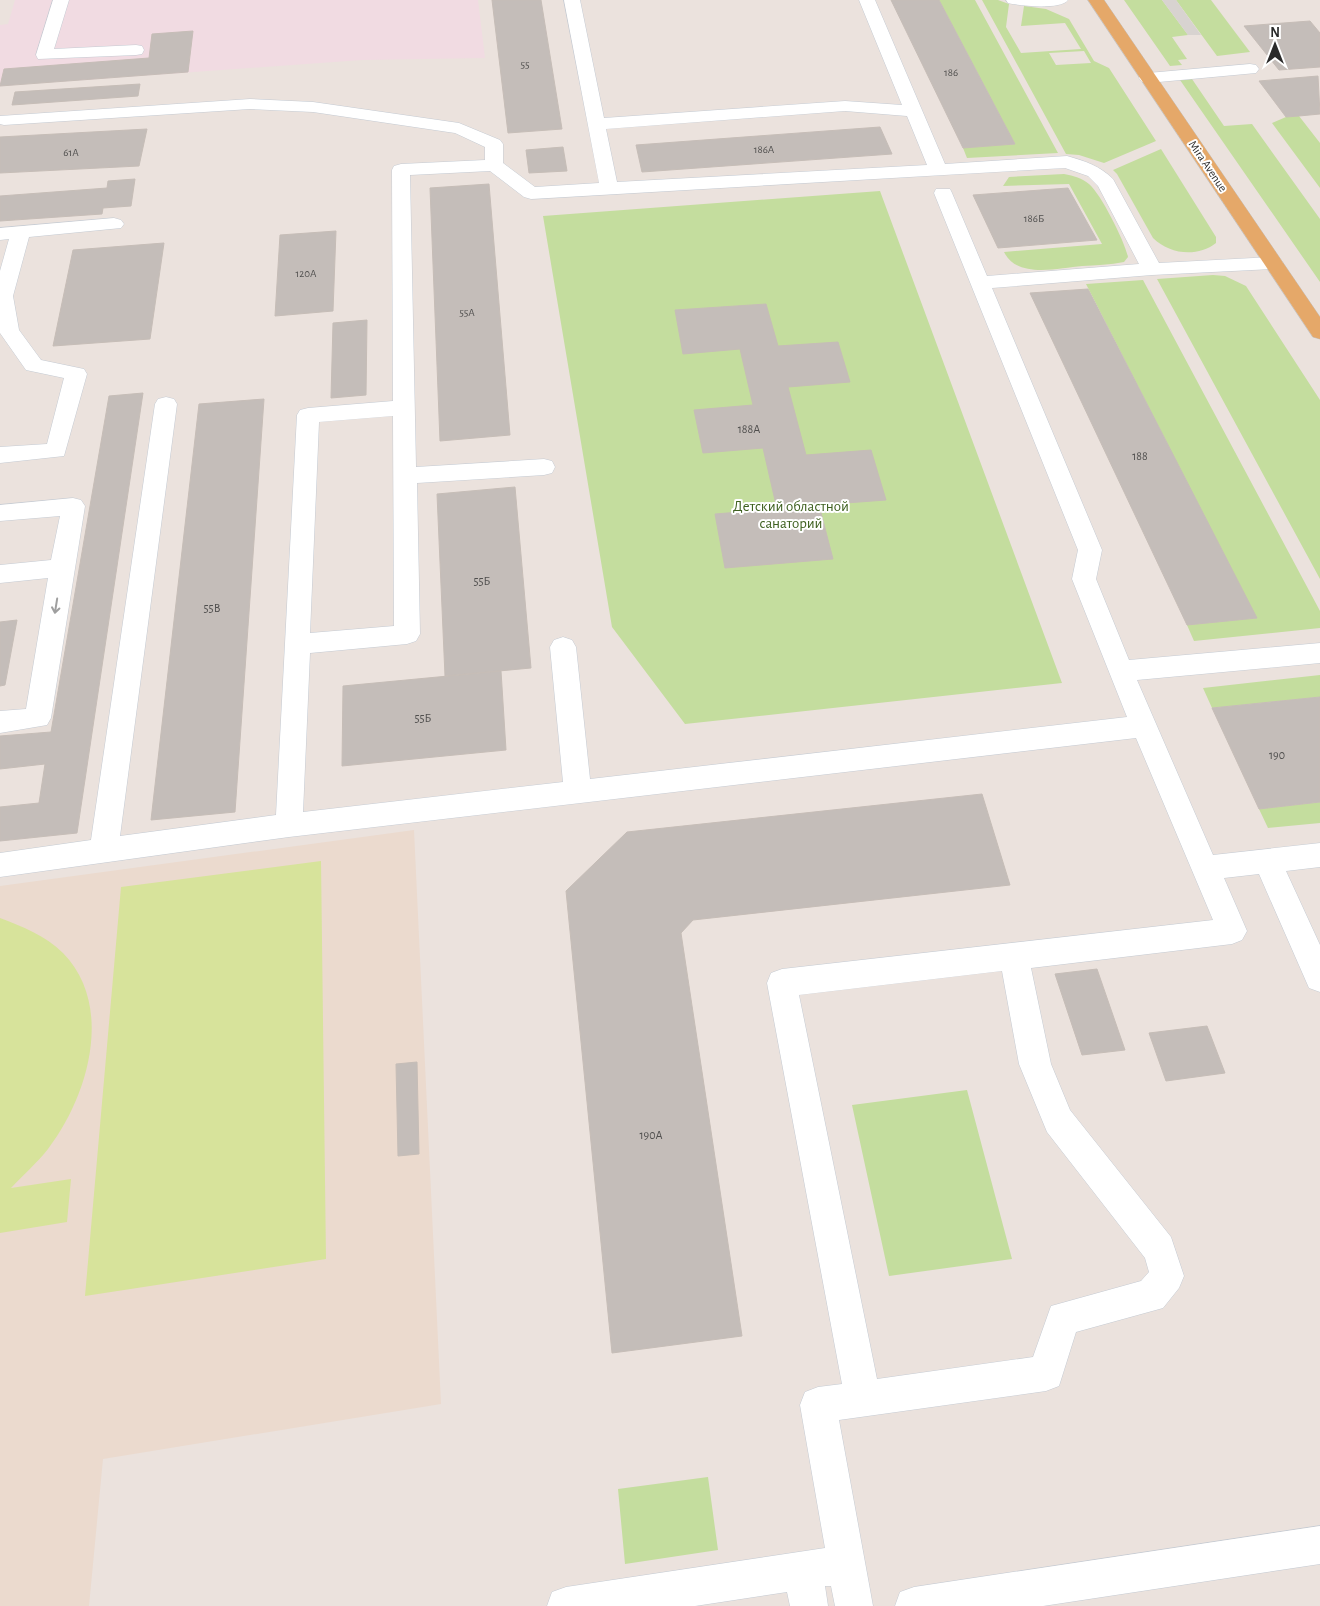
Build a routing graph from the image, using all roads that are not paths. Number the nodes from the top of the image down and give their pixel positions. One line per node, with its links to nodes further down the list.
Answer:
1 (61, 0): 7 (lane)
2 (572, 0): 12 (lane)
3 (866, 0): 10 (lane)
4 (1014, 0): 5 (lane)
5 (1060, 0)
6 (1096, 0): 9 (main road, Mira Avenue)
7 (136, 50)
8 (1250, 69): 9 (lane)
9 (1148, 78): 19 (main road, Mira Avenue)
10 (914, 111): 12 (lane); 14 (lane)
11 (4, 120): 13 (lane)
12 (595, 124): 15 (lane)
13 (494, 164): 15 (lane); 24 (lane)
14 (938, 169): 15 (lane); 20 (lane)
15 (609, 188)
16 (943, 193): 21 (lane)
17 (114, 224): 18 (lane)
18 (10, 233): 25 (lane)
19 (1273, 263): 20 (lane); 22 (main road, Mira Avenue)
20 (1152, 269): 21 (lane)
21 (980, 283): 34 (lane)
22 (1320, 332)
23 (166, 404): 39 (lane)
24 (404, 408): 27 (lane); 31 (lane)
25 (0, 455)
26 (544, 467): 27 (lane)
27 (405, 476): 31 (lane)
28 (0, 512): 29 (lane)
29 (62, 568): 30 (lane); 35 (lane, one-way to 35)
30 (0, 574)
31 (297, 644): 38 (lane)
32 (563, 647): 37 (lane)
33 (1320, 653): 34 (lane)
34 (1121, 671): 36 (lane)
35 (0, 722)
36 (1144, 726): 37 (lane); 43 (lane)
37 (578, 791): 38 (lane)
38 (288, 825): 39 (lane)
39 (104, 850): 42 (lane)
40 (1320, 855): 41 (lane)
41 (1267, 860): 43 (lane); 45 (lane)
42 (0, 865)
43 (1205, 868): 44 (lane)
44 (1014, 957): 46 (lane); 46 (lane)
45 (1320, 978)
46 (863, 1399): 48 (lane)
47 (1320, 1545): 52 (lane)
48 (846, 1564): 49 (lane); 51 (lane)
49 (806, 1589): 50 (lane)
50 (566, 1606)
51 (854, 1606)
52 (914, 1606)

